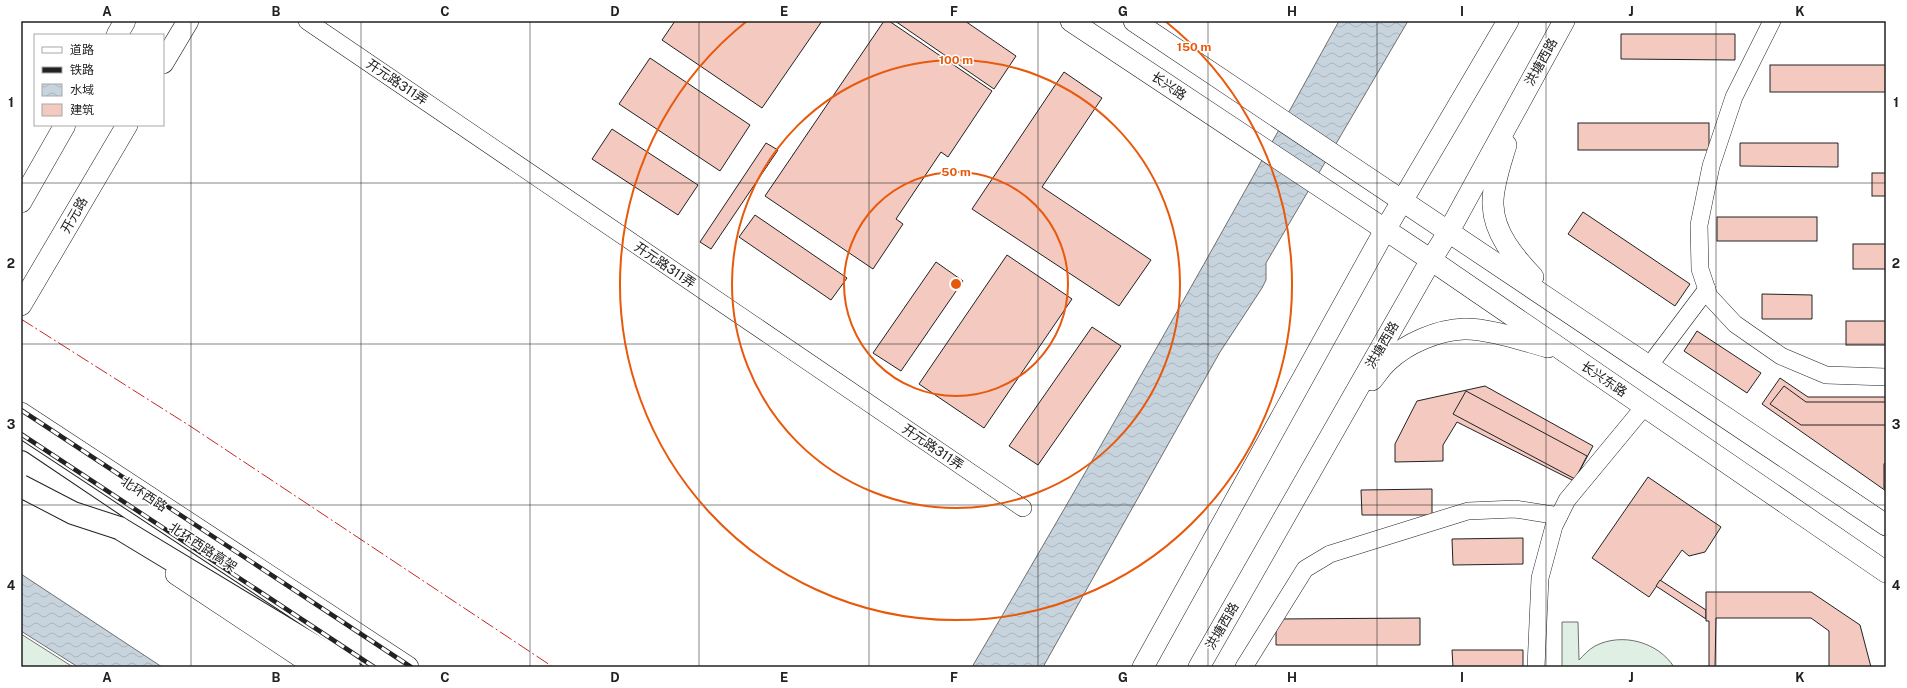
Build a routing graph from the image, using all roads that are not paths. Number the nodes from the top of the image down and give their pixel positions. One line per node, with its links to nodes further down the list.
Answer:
1 (125, 21): 9 (main road)
2 (188, 21): 10 (main road)
3 (307, 21): 33 (street, 开元路311弄)
4 (1071, 21): 14 (main road, 长兴路)
5 (1508, 21): 15 (main road)
6 (1564, 21): 11 (main road, 洪塘西路)
7 (1772, 21): 20 (street)
8 (1141, 23): 15 (main road)
9 (118, 34)
10 (164, 61)
11 (1519, 102): 18 (main road, 洪塘西路); 22 (main road)
12 (64, 126): 16 (main road)
13 (126, 126): 21 (main road, 开元路)
14 (1321, 187): 17 (main road, 长兴东路)
15 (1403, 200): 17 (main road); 18 (main road)
16 (21, 202)
17 (1385, 230): 19 (main road, 长兴东路); 42 (main road)
18 (1449, 231): 19 (main road, 洪塘西路); 22 (main road)
19 (1430, 260): 23 (main road, 长兴东路); 28 (main road, 洪塘西路)
20 (1707, 289): 24 (street); 25 (street)
21 (21, 305)
22 (1560, 305): 24 (main road)
23 (1564, 351): 26 (main road, 长兴东路); 28 (main road)
24 (1649, 366): 35 (main road)
25 (1886, 377)
26 (1644, 406): 34 (street); 37 (main road, 长兴东路)
27 (21, 413): 41 (main road, 北环西路)
28 (1341, 417): 43 (main road, 洪塘西路)
29 (21, 426): 40 (highway, 北环西路高架)
30 (21, 462): 36 (highway, 北环西路高架, bridge)
31 (21, 471): 38 (main road)
32 (21, 486): 36 (highway, bridge)
33 (1023, 508)
34 (1559, 516): 44 (street); 45 (street)
35 (1886, 526)
36 (119, 528): 39 (highway, 北环西路高架)
37 (1886, 572)
38 (316, 667)
39 (349, 667)
40 (386, 667)
41 (408, 667)
42 (1143, 667)
43 (1199, 667)
44 (1244, 667)
45 (1536, 667)

